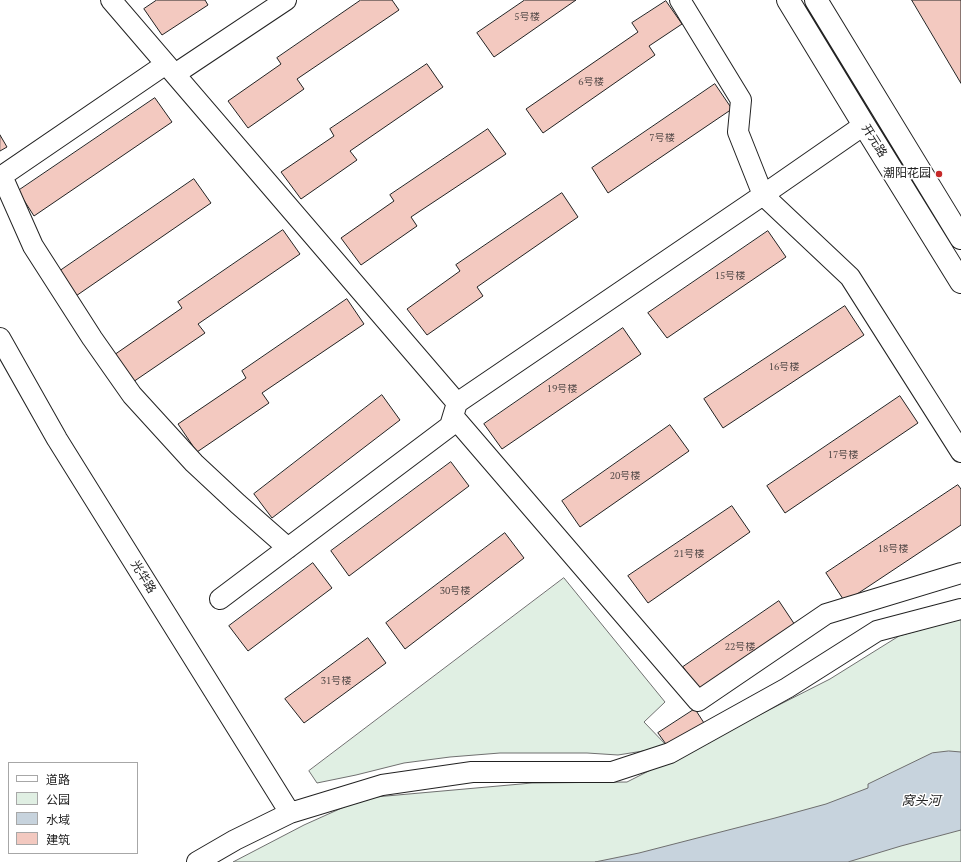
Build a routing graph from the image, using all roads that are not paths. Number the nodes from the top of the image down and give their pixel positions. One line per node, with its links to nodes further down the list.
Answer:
1 (111, 0): 6 (street)
2 (286, 0): 6 (street)
3 (680, 0): 8 (street)
4 (788, 0): 7 (main road, 开元路)
5 (816, 0): 9 (main road, 开元路)
6 (170, 69): 12 (street); 14 (street)
7 (864, 125): 8 (street); 10 (main road, 开元路)
8 (763, 195): 12 (street); 13 (street)
9 (961, 238)
10 (961, 282)
11 (0, 338): 18 (street, 光华路)
12 (455, 410): 14 (street); 15 (street)
13 (961, 452)
14 (288, 548): 16 (street)
15 (961, 573)
16 (220, 599)
17 (961, 609): 18 (street)
18 (290, 813): 19 (street)
19 (197, 862)

